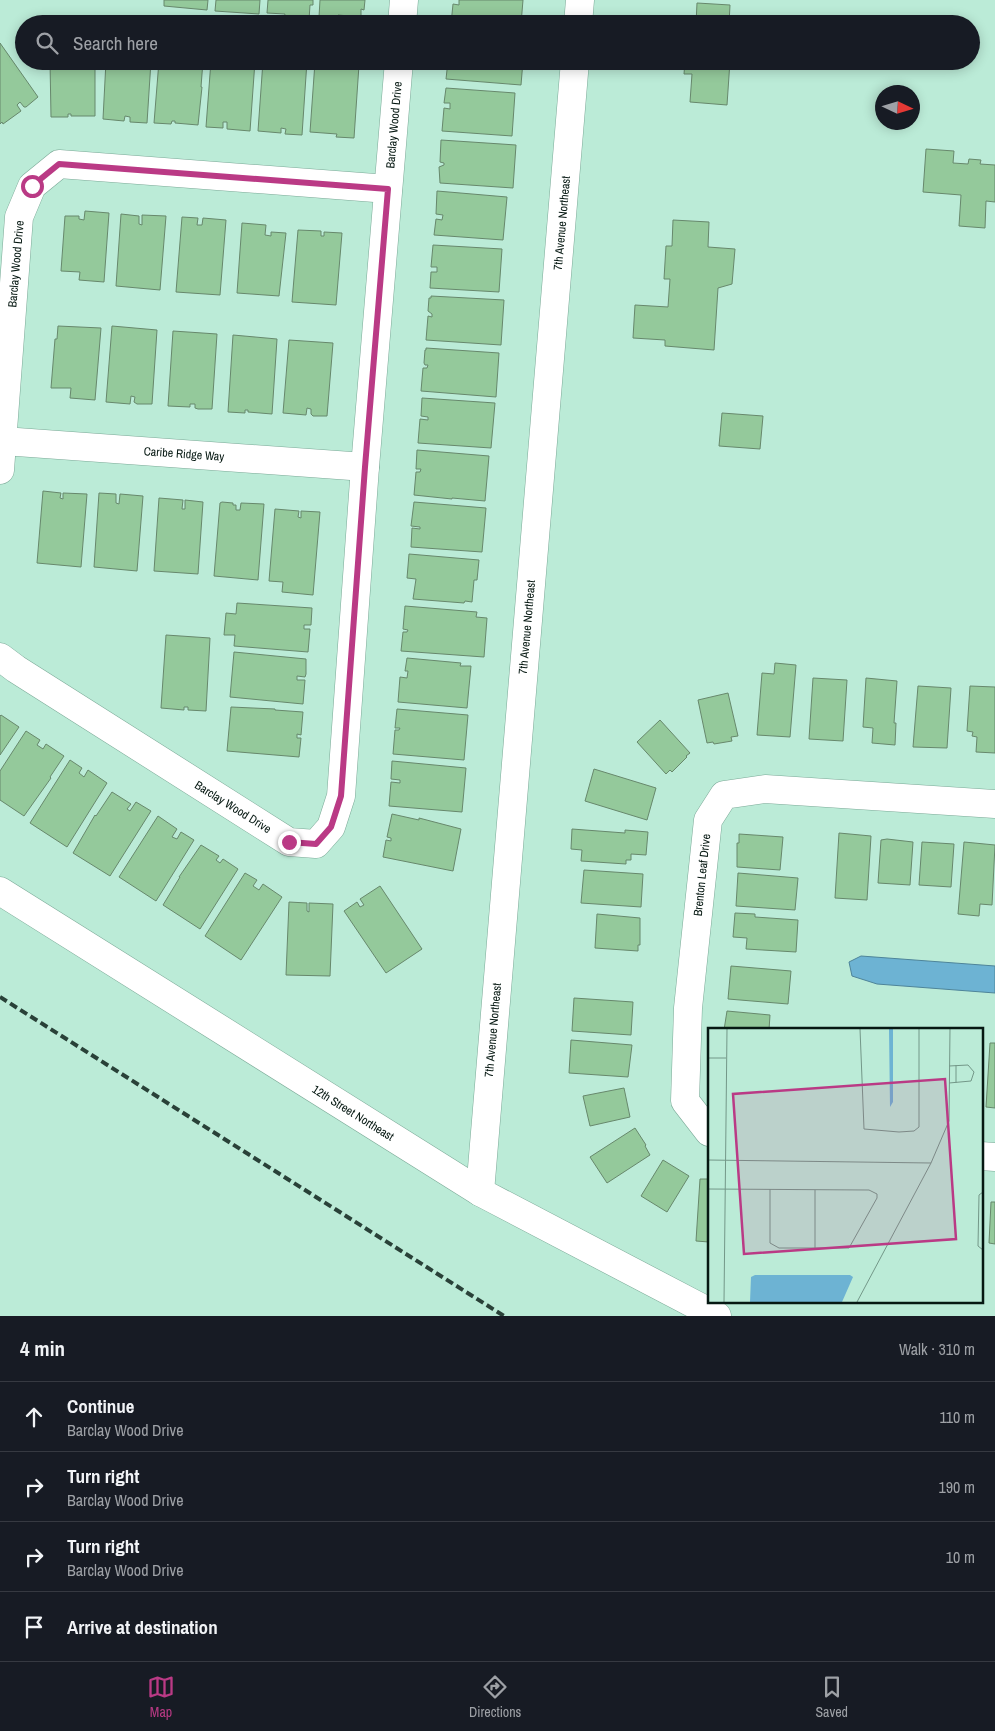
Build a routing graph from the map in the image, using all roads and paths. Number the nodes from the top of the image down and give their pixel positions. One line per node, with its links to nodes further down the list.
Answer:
1 (404, 0): 3 (street)
2 (580, 0): 4 (street)
3 (403, 15)
4 (579, 15)
5 (398, 70): 7 (street, Barclay Wood Drive)
6 (574, 70): 17 (street, 7th Avenue Northeast)
7 (388, 189): 8 (street, Barclay Wood Drive); 9 (street, Barclay Wood Drive)
8 (2, 441): 9 (street, Caribe Ridge Way); 10 (street, Barclay Wood Drive)
9 (365, 467): 11 (street, Barclay Wood Drive)
10 (0, 470)
11 (0, 657)
12 (995, 804): 14 (street, Brenton Leaf Drive)
13 (0, 891): 17 (street, 12th Street Northeast)
14 (708, 1131)
15 (982, 1156): 16 (street)
16 (995, 1157)
17 (480, 1192): 18 (street, 12th Street Northeast)
18 (717, 1316)

